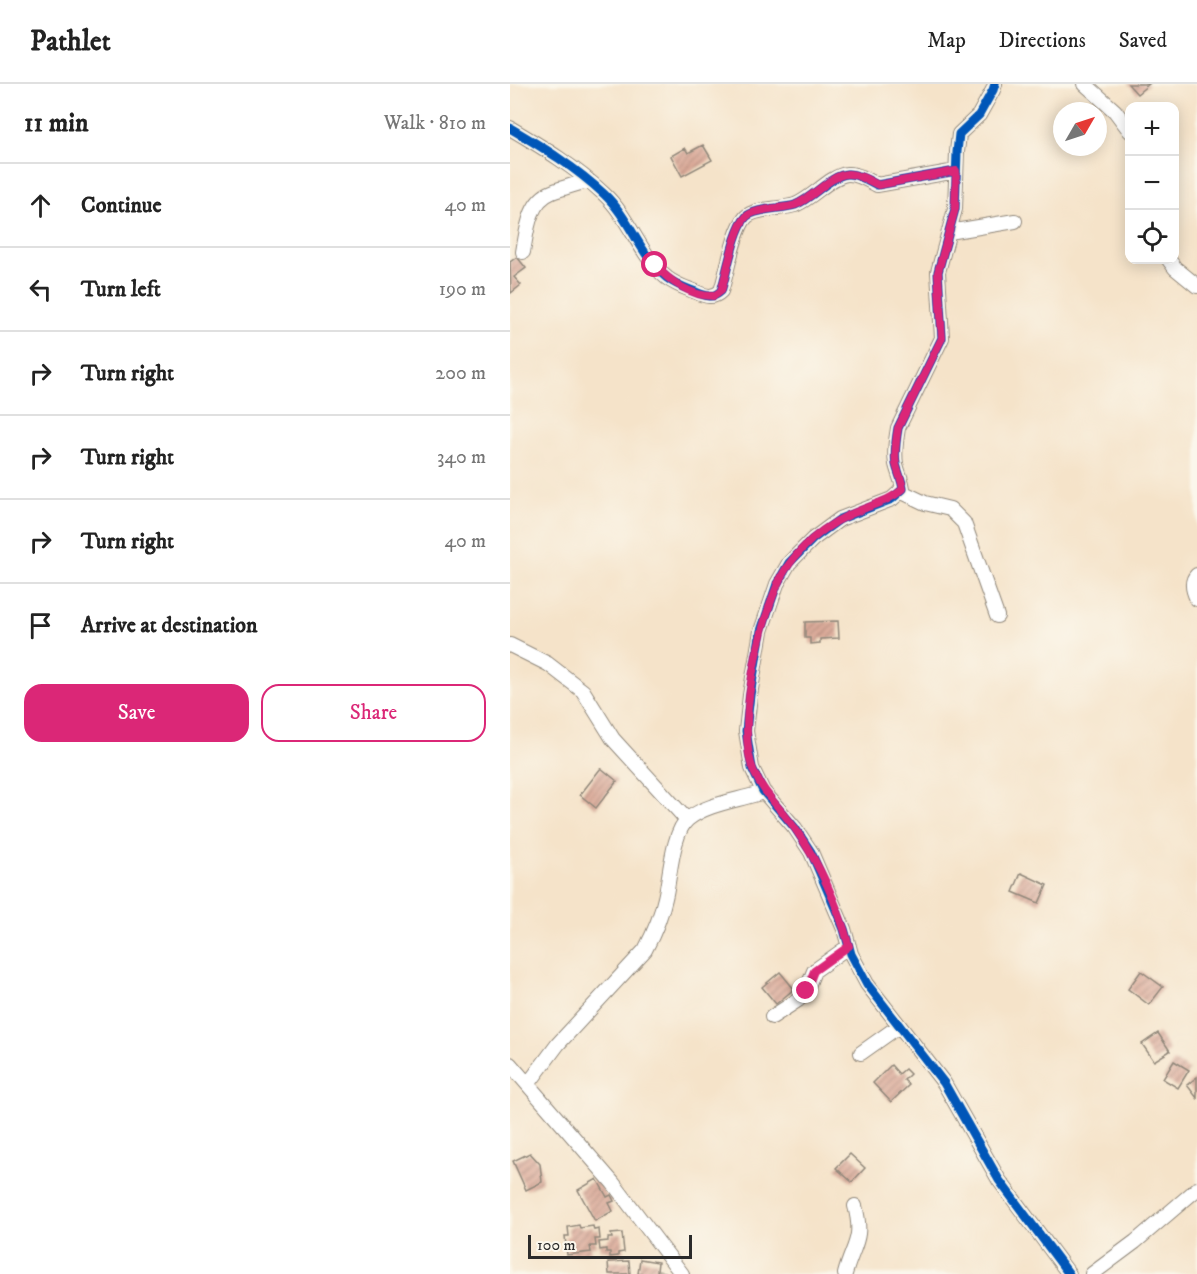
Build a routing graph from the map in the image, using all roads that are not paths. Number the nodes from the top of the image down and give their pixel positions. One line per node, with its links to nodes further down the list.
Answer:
1 (995, 84): 5 (street)
2 (1085, 84): 3 (street)
3 (1125, 124)
4 (510, 128): 6 (street)
5 (956, 171): 6 (street); 8 (street)
6 (588, 180): 9 (street)
7 (1015, 221): 8 (street)
8 (949, 232): 12 (street)
9 (523, 252)
10 (1172, 264): 11 (street)
11 (1197, 286)
12 (900, 491): 15 (street); 17 (street)
13 (1197, 575): 14 (street)
14 (1197, 599)
15 (997, 616)
16 (510, 645): 18 (street)
17 (763, 791): 18 (street); 19 (street)
18 (687, 820): 24 (street)
19 (849, 946): 20 (street); 21 (street)
20 (772, 1017)
21 (899, 1026): 22 (street); 29 (street)
22 (861, 1053)
23 (510, 1064): 24 (street)
24 (529, 1083): 27 (street)
25 (1197, 1189): 30 (street)
26 (855, 1206): 28 (street)
27 (682, 1274)
28 (845, 1274)
29 (1069, 1274)
30 (1092, 1274)

